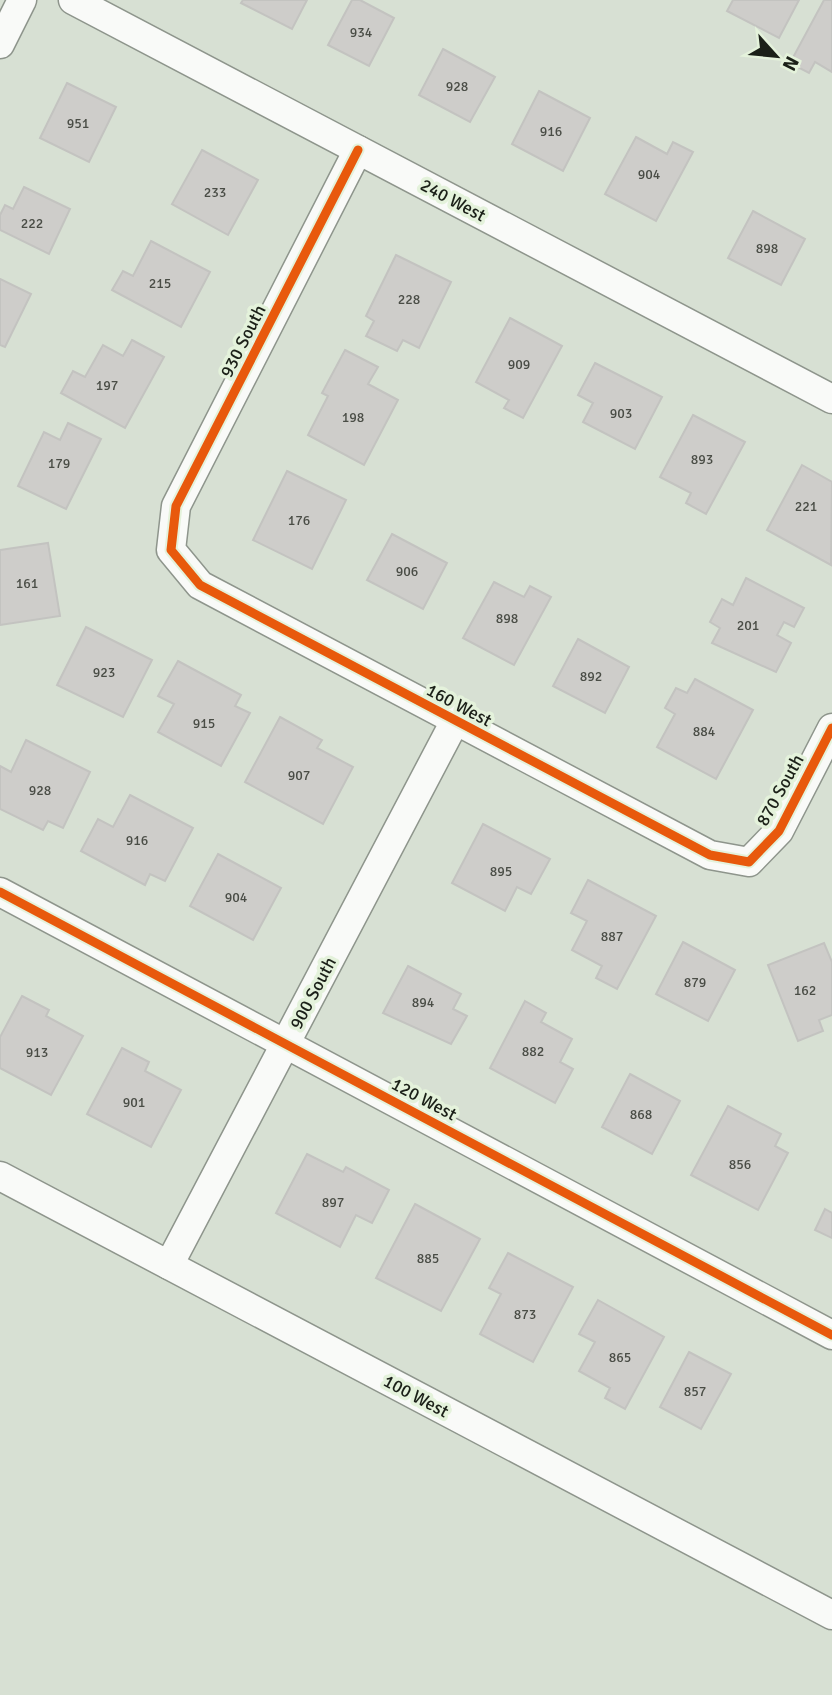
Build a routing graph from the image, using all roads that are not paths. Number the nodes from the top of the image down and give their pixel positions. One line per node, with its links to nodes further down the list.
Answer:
1 (22, 0): 3 (street)
2 (73, 0): 4 (street, 240 West)
3 (0, 44)
4 (358, 150): 5 (street, 240 West); 6 (street, 930 South)
5 (832, 399)
6 (171, 550): 7 (street, 160 West)
7 (456, 721): 9 (street, 160 West); 11 (street, 900 South)
8 (832, 728): 9 (street, 870 South)
9 (749, 862)
10 (0, 892): 11 (street, 120 West)
11 (286, 1044): 13 (street, 900 South); 14 (street, 120 West)
12 (0, 1176): 13 (street, 100 West)
13 (169, 1265): 15 (street, 100 West)
14 (832, 1335)
15 (832, 1615)

